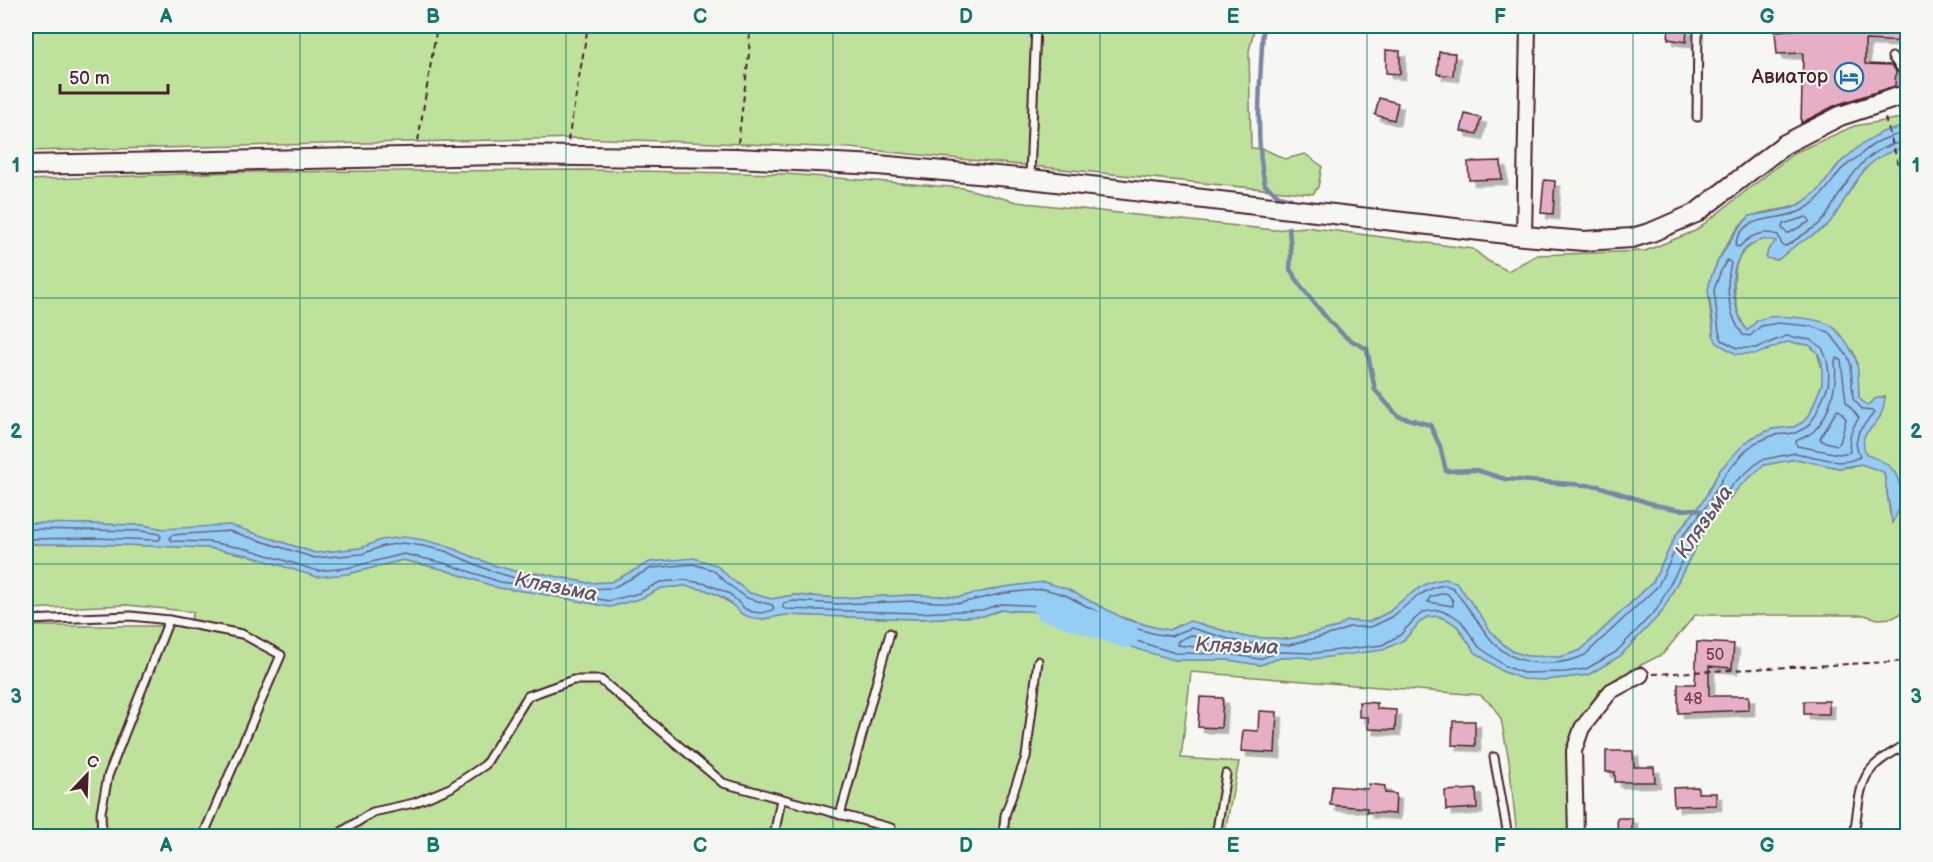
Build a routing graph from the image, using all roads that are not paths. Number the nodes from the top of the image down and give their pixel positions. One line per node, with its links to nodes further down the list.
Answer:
1 (1036, 26): 9 (lane)
2 (1528, 26): 10 (street)
3 (1698, 26): 7 (lane)
4 (1892, 57): 5 (lane)
5 (1908, 77)
6 (1908, 97): 10 (street)
7 (1697, 117)
8 (26, 165): 9 (street)
9 (1030, 179): 10 (street)
10 (1524, 236)
11 (169, 620): 12 (lane); 21 (lane); 22 (lane)
12 (26, 621)
13 (890, 633): 20 (lane)
14 (1038, 662): 26 (lane)
15 (1641, 675): 29 (street)
16 (1908, 744): 30 (lane)
17 (1494, 757): 28 (lane)
18 (1226, 774): 27 (lane)
19 (781, 799): 20 (lane); 23 (lane); 24 (lane)
20 (840, 814): 25 (lane)
21 (102, 837)
22 (203, 837)
23 (338, 837)
24 (774, 837)
25 (890, 837)
26 (1003, 837)
27 (1216, 837)
28 (1508, 837)
29 (1576, 837)
30 (1854, 837)

